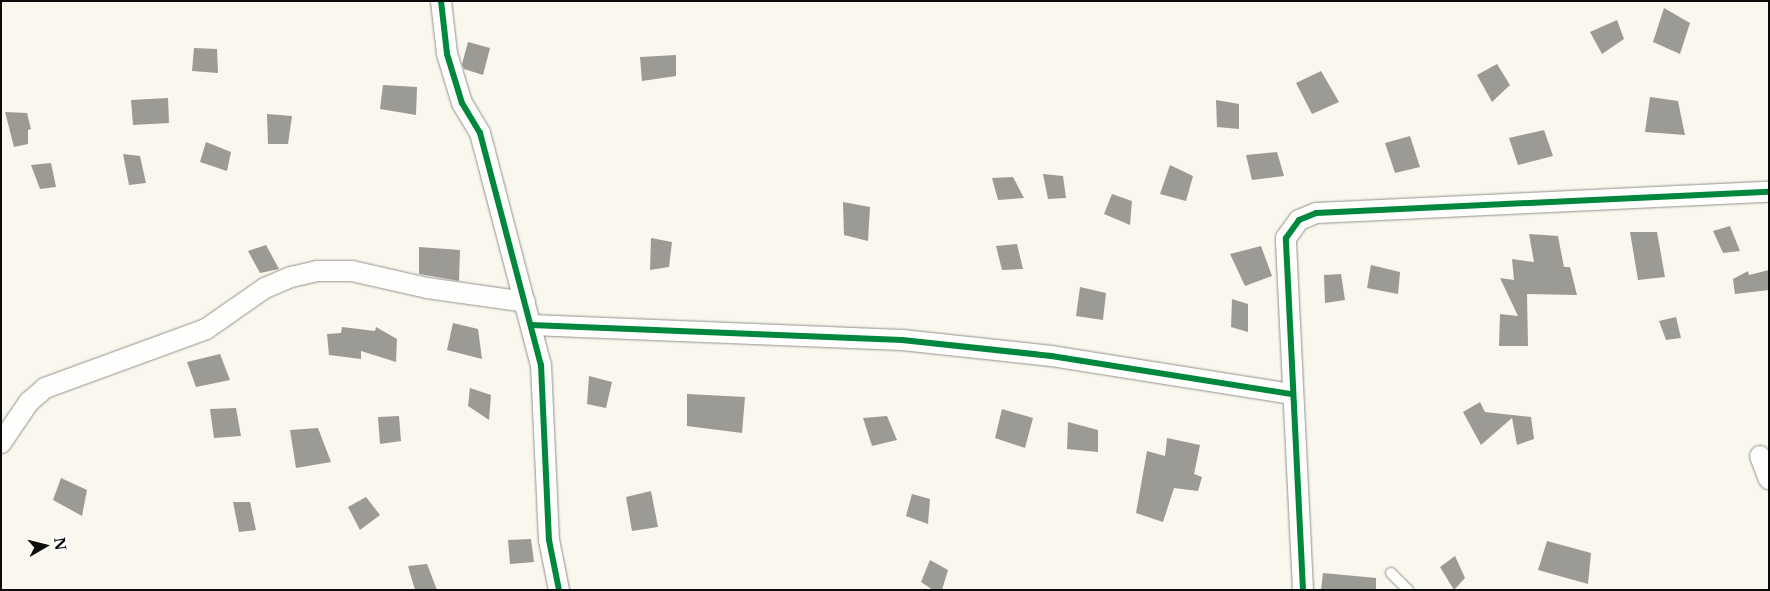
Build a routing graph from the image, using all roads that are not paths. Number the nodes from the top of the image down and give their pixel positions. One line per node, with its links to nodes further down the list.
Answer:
1 (441, 1): 3 (street)
2 (1769, 192): 5 (street)
3 (525, 302): 4 (street); 6 (street)
4 (531, 325): 5 (street); 10 (street)
5 (1292, 394): 11 (street)
6 (1, 443)
7 (1760, 456): 8 (street)
8 (1769, 479)
9 (1391, 573): 12 (lane)
10 (559, 590)
11 (1303, 590)
12 (1408, 590)

